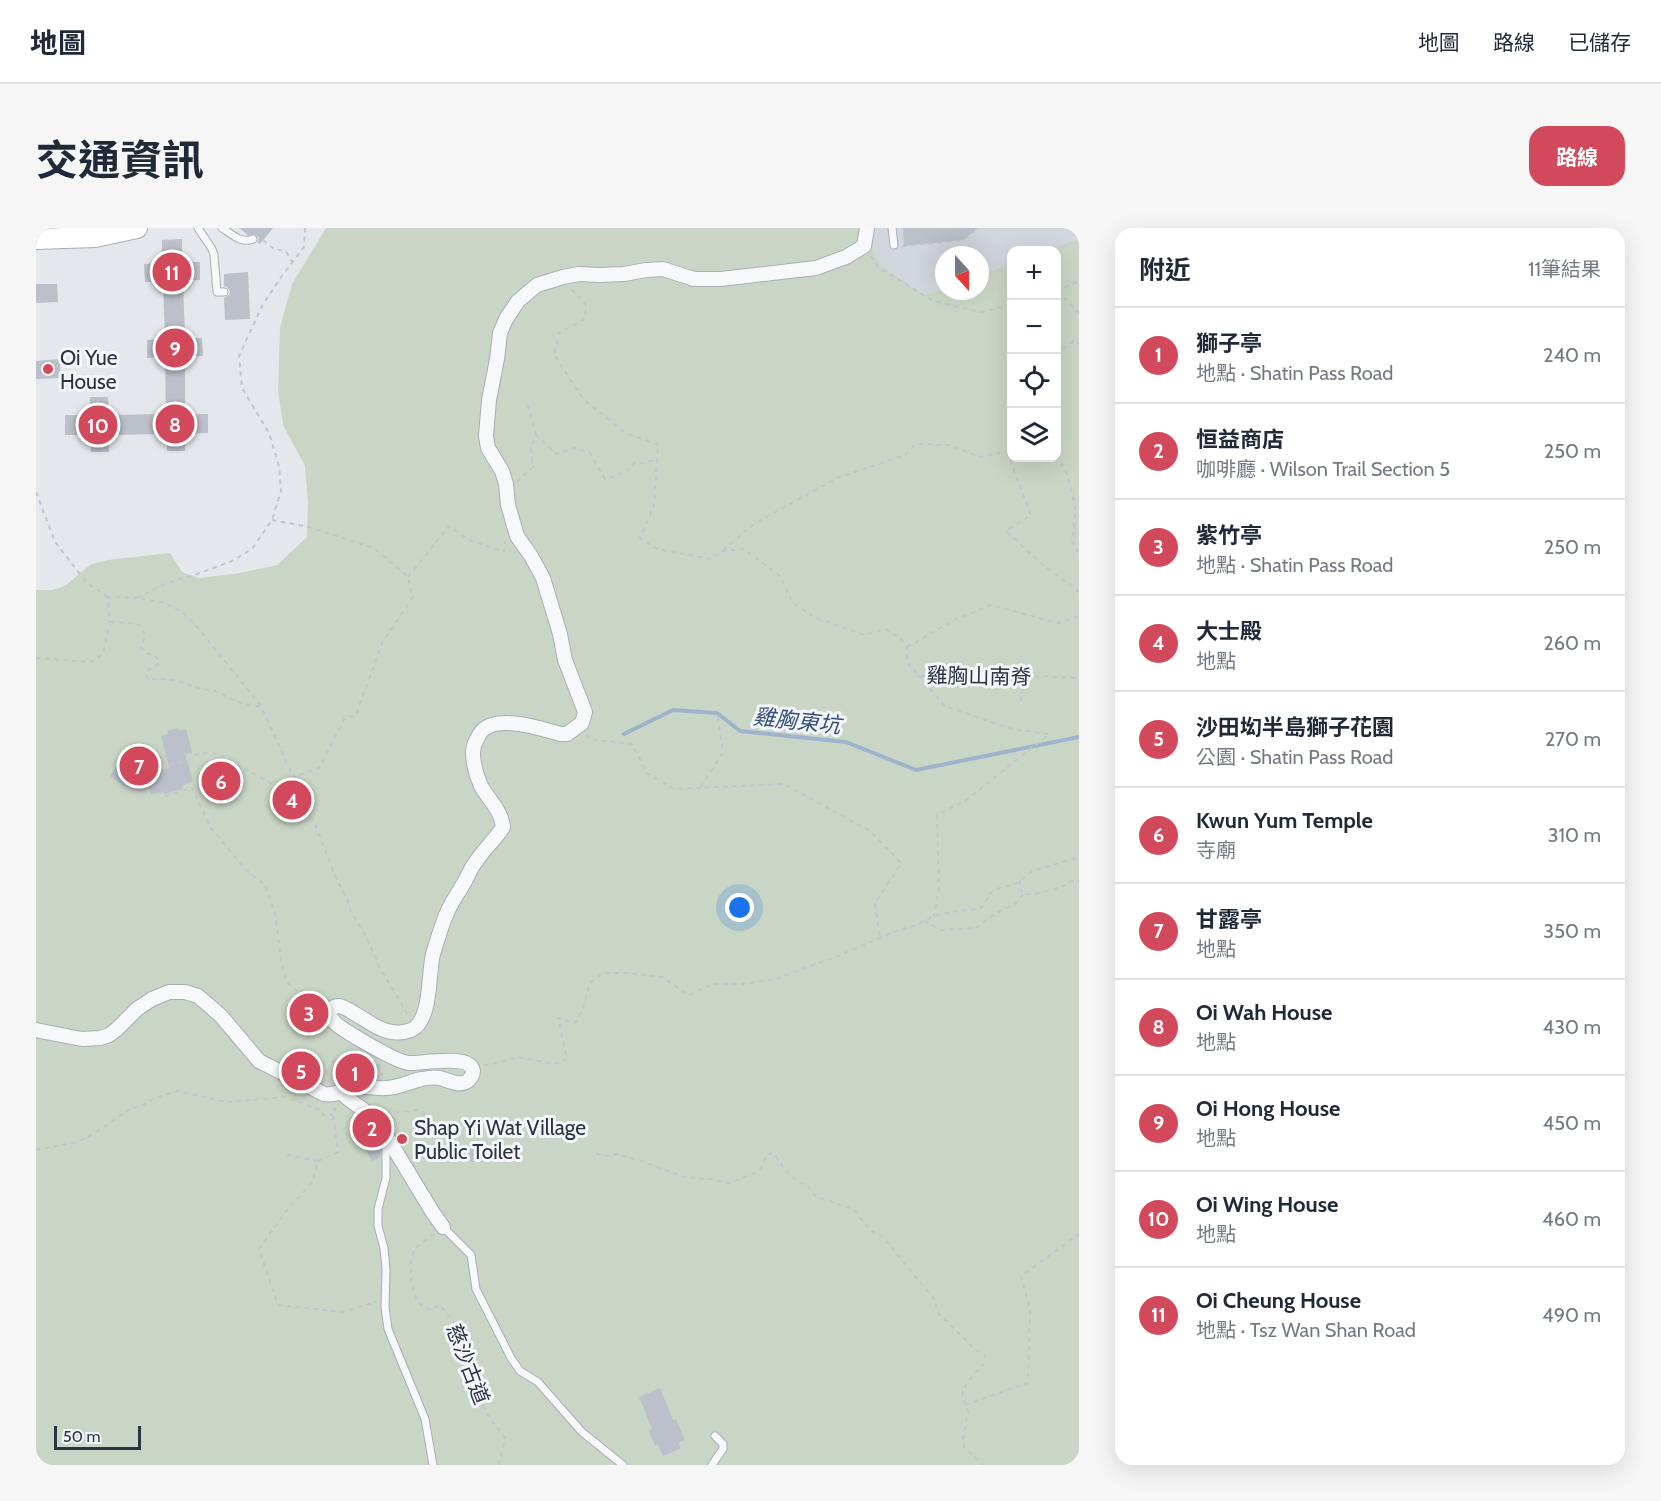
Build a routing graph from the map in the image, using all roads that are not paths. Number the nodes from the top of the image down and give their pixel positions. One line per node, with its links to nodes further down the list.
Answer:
1 (136, 228): 6 (main road)
2 (198, 228): 9 (lane)
3 (222, 228): 7 (lane)
4 (867, 228): 11 (street)
5 (892, 228): 8 (lane)
6 (36, 239)
7 (254, 239)
8 (894, 245)
9 (224, 292)
10 (36, 1030): 11 (street)
11 (337, 1086): 12 (street)
12 (386, 1135): 13 (street); 15 (lane)
13 (443, 1227): 16 (lane)
14 (715, 1436): 17 (lane)
15 (433, 1465)
16 (623, 1465)
17 (712, 1465)

